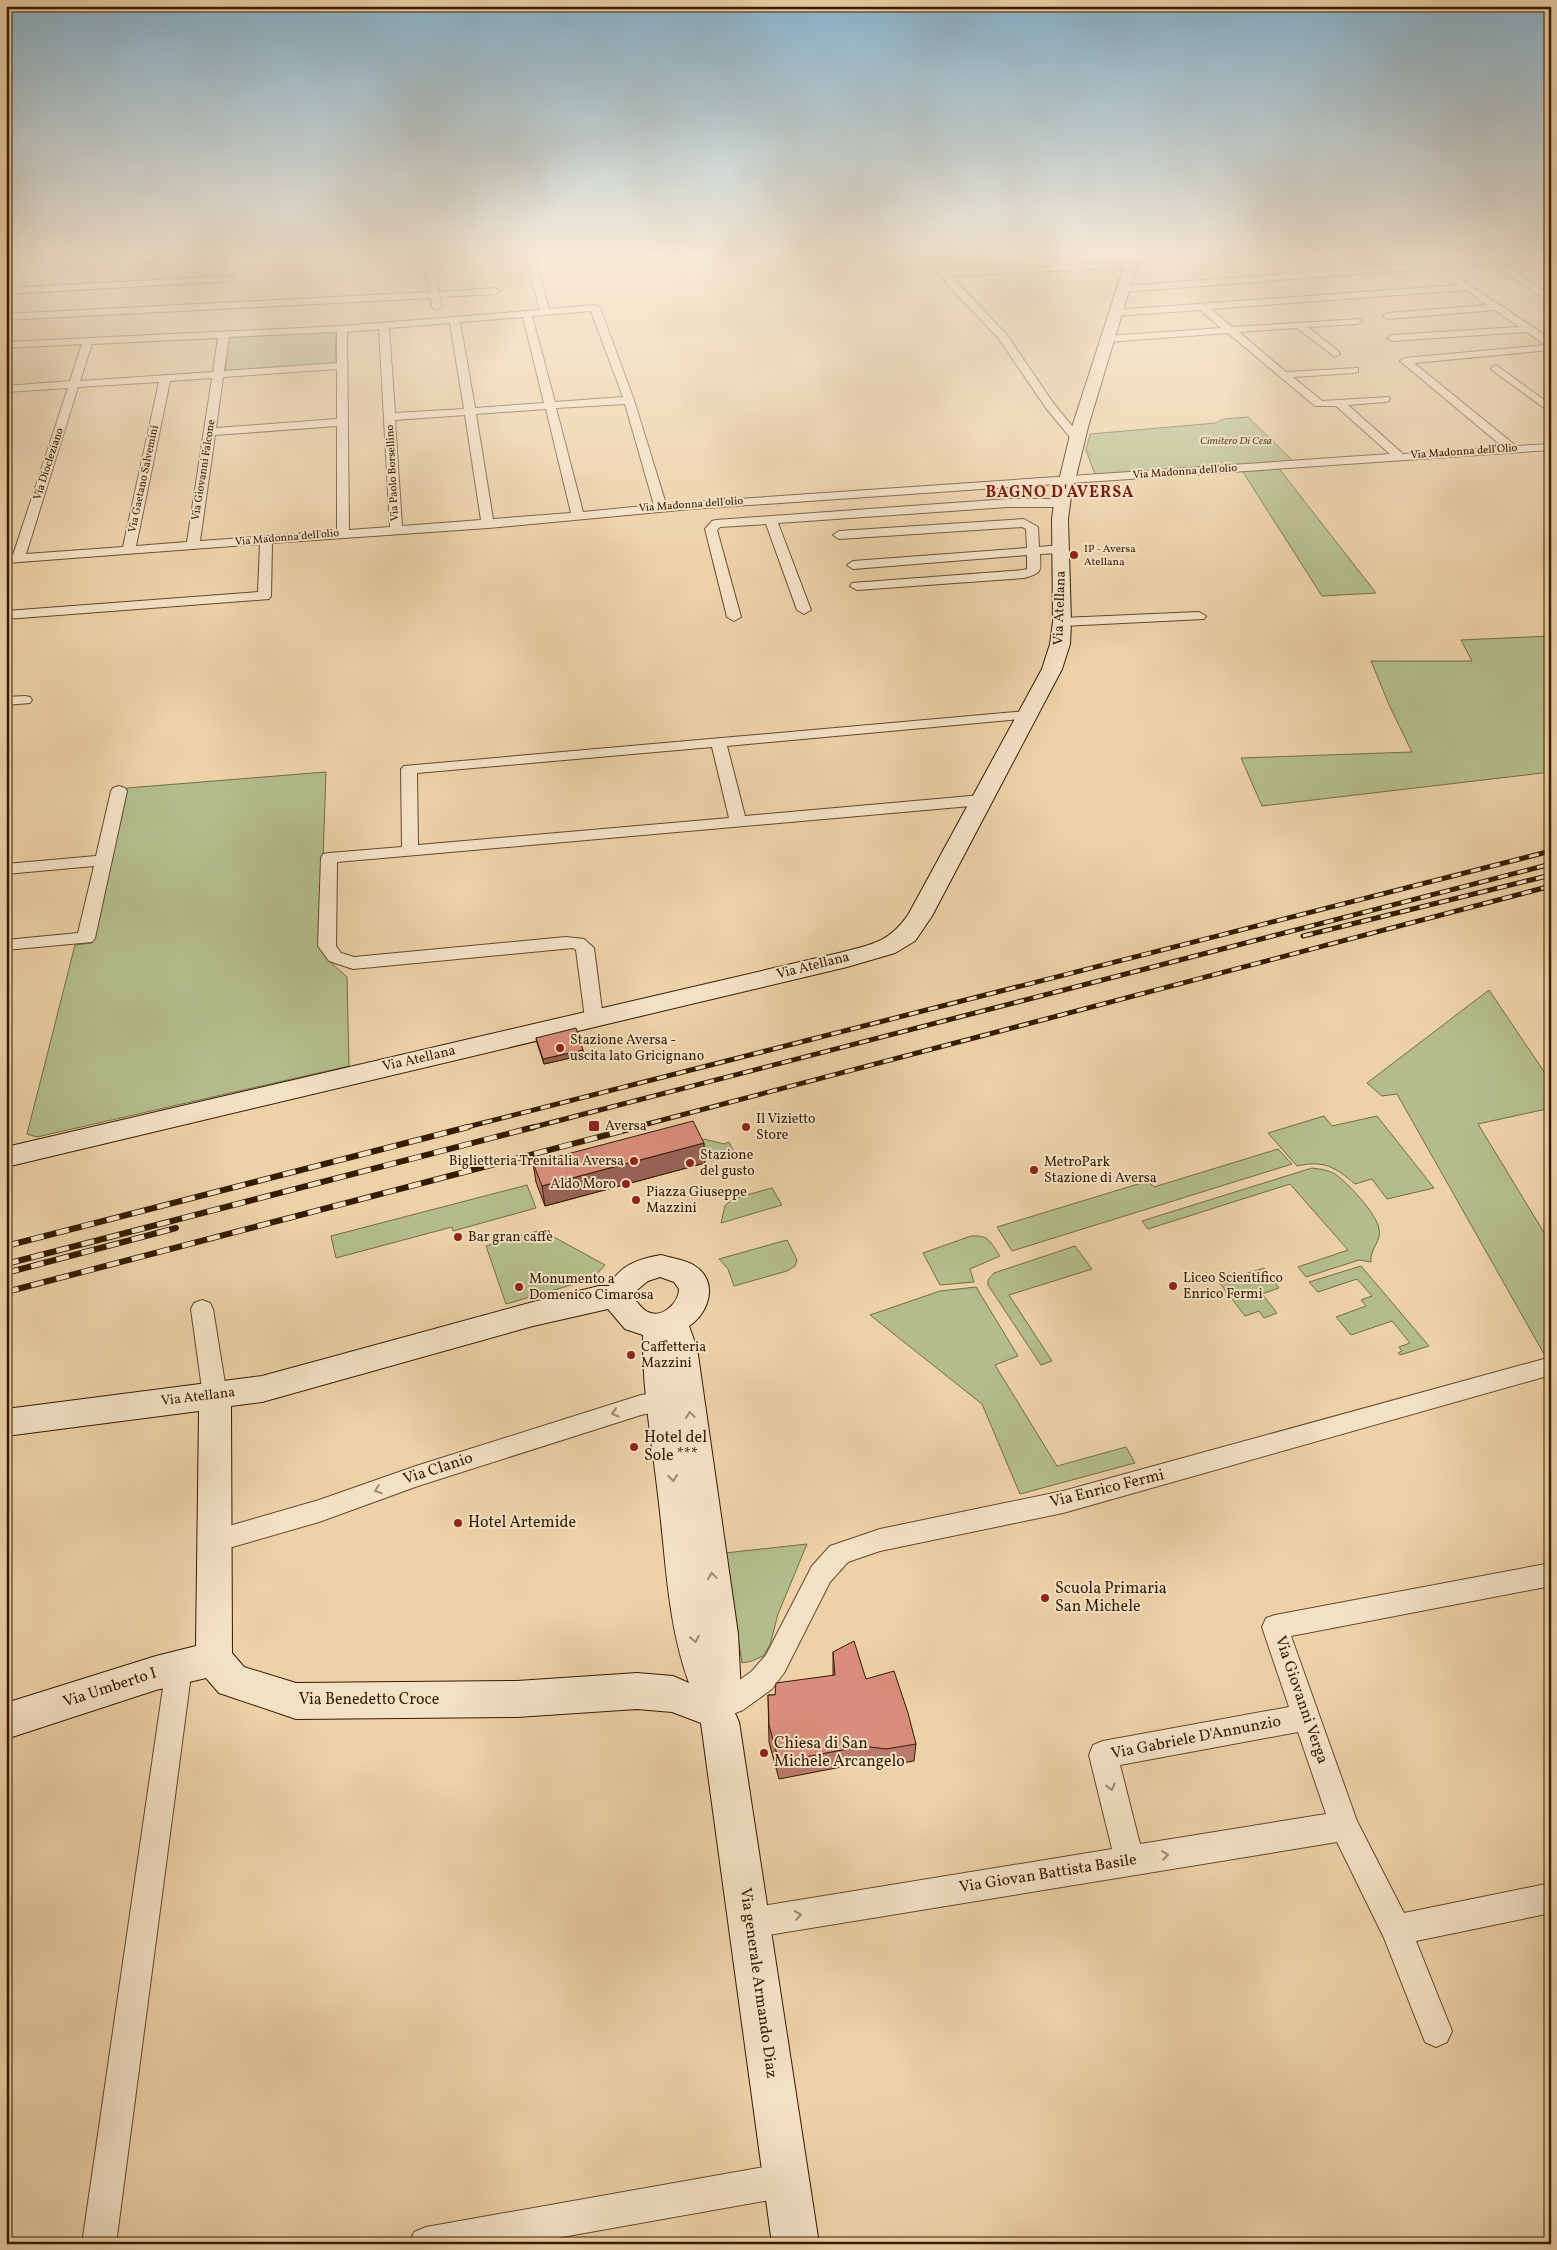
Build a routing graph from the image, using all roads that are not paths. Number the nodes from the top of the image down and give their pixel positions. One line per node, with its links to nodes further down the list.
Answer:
1 (85, 359): 18 (street, Via Diocleziano)
2 (220, 359): 15 (street, Via Giovanni Falcone)
3 (342, 359): 12 (street)
4 (387, 359): 26 (street, Via Paolo Borsellino)
5 (462, 359): 25 (street)
6 (538, 359): 23 (street)
7 (614, 359): 21 (street)
8 (1019, 359): 29 (street)
9 (1101, 359): 29 (main road, Via Atellana)
10 (1265, 359): 16 (street)
11 (1424, 359): 31 (street)
12 (342, 366): 15 (street); 27 (street)
13 (1496, 368): 24 (street)
14 (1354, 370): 16 (street)
15 (219, 374): 17 (street); 28 (street, Via Giovanni Falcone)
16 (1284, 375): 22 (street)
17 (165, 378): 18 (street); 45 (street, Via Gaetano Salvemini)
18 (74, 384): 19 (street); 47 (street, Via Diocleziano)
19 (6, 389)
20 (1385, 399): 22 (street)
21 (629, 400): 23 (street); 35 (street)
22 (1339, 403): 32 (street)
23 (550, 406): 25 (street); 36 (street)
24 (1551, 410)
25 (471, 412): 26 (street); 38 (street)
26 (391, 417): 39 (street, Via Paolo Borsellino)
27 (342, 422): 28 (street); 40 (street)
28 (210, 432): 43 (street, Via Giovanni Falcone)
29 (1077, 439): 34 (main road, Via Atellana)
30 (1551, 447): 31 (street, Via Madonna dell'Olio)
31 (1513, 449): 32 (street, Via Madonna dell'Olio)
32 (1398, 456): 33 (street, Via Madonna dell'Olio)
33 (1376, 458): 34 (street, Via Madonna dell'olio)
34 (1065, 491): 35 (street, Via Madonna dell'olio); 37 (street); 44 (main road, Via Atellana)
35 (661, 507): 36 (street, Via Madonna dell'olio)
36 (578, 516): 38 (street, Via Madonna dell'olio)
37 (771, 520): 50 (street); 53 (street)
38 (488, 524): 39 (street, Via Madonna dell'olio)
39 (396, 530): 40 (street, Via Madonna dell'olio)
40 (343, 533): 42 (street, Via Madonna dell'olio)
41 (839, 535): 46 (street)
42 (266, 540): 43 (street, Via Madonna dell'olio); 51 (street)
43 (193, 545): 45 (street, Via Madonna dell'olio)
44 (1061, 549): 46 (street); 54 (main road, Via Atellana)
45 (129, 550): 47 (street, Via Madonna dell'olio)
46 (1035, 551): 48 (street); 49 (street)
47 (12, 558)
48 (853, 565)
49 (857, 586)
50 (804, 610)
51 (6, 615)
52 (1199, 616): 54 (street)
53 (734, 617)
54 (1062, 622): 57 (main road, Via Atellana)
55 (24, 700): 56 (street)
56 (6, 701)
57 (1027, 715): 58 (street); 60 (main road, Via Atellana)
58 (718, 742): 61 (street); 62 (street)
59 (120, 791): 63 (street)
60 (982, 800): 61 (street); 66 (main road, Via Atellana)
61 (738, 822): 62 (street)
62 (410, 851): 66 (street)
63 (104, 860): 64 (street); 65 (street)
64 (6, 869)
65 (6, 945)
66 (594, 1018): 67 (main road, Via Atellana)
67 (6, 1157)
68 (620, 1297): 70 (main road); 70 (main road); 72 (main road, Via Atellana)
69 (202, 1309): 72 (street)
70 (665, 1324): 73 (main road); 79 (main road, one-way to 70)
71 (1551, 1366): 79 (street, Via Enrico Fermi)
72 (215, 1396): 74 (main road, Via Atellana); 75 (main road)
73 (663, 1402): 75 (street, Via Clanio, one-way to 75); 79 (main road, one-way to 79)
74 (6, 1423)
75 (215, 1540): 77 (main road)
76 (1550, 1577): 80 (street, Via Giovanni Verga)
77 (214, 1659): 78 (main road, Via Umberto I); 79 (main road, Via Benedetto Croce)
78 (179, 1667): 81 (main road, Via Umberto I); 89 (street)
79 (719, 1704): 85 (main road, Via generale Armando Diaz)
80 (1307, 1717): 82 (street, Via Giovanni Verga); 83 (street, Via Gabriele D'Annunzio, one-way to 83)
81 (6, 1721)
82 (1345, 1827): 83 (street, Via Giovan Battista Basile, one-way to 82); 86 (street, Via Giovanni Verga)
83 (1130, 1861): 85 (street, Via Giovan Battista Basile, one-way to 83)
84 (1551, 1898): 86 (street)
85 (750, 1923): 88 (main road, Via generale Armando Diaz)
86 (1396, 1930): 87 (street, Via Giovanni Verga)
87 (1436, 2032)
88 (787, 2180): 90 (street); 91 (main road, Via generale Armando Diaz)
89 (99, 2244)
90 (426, 2244)
91 (796, 2244)

